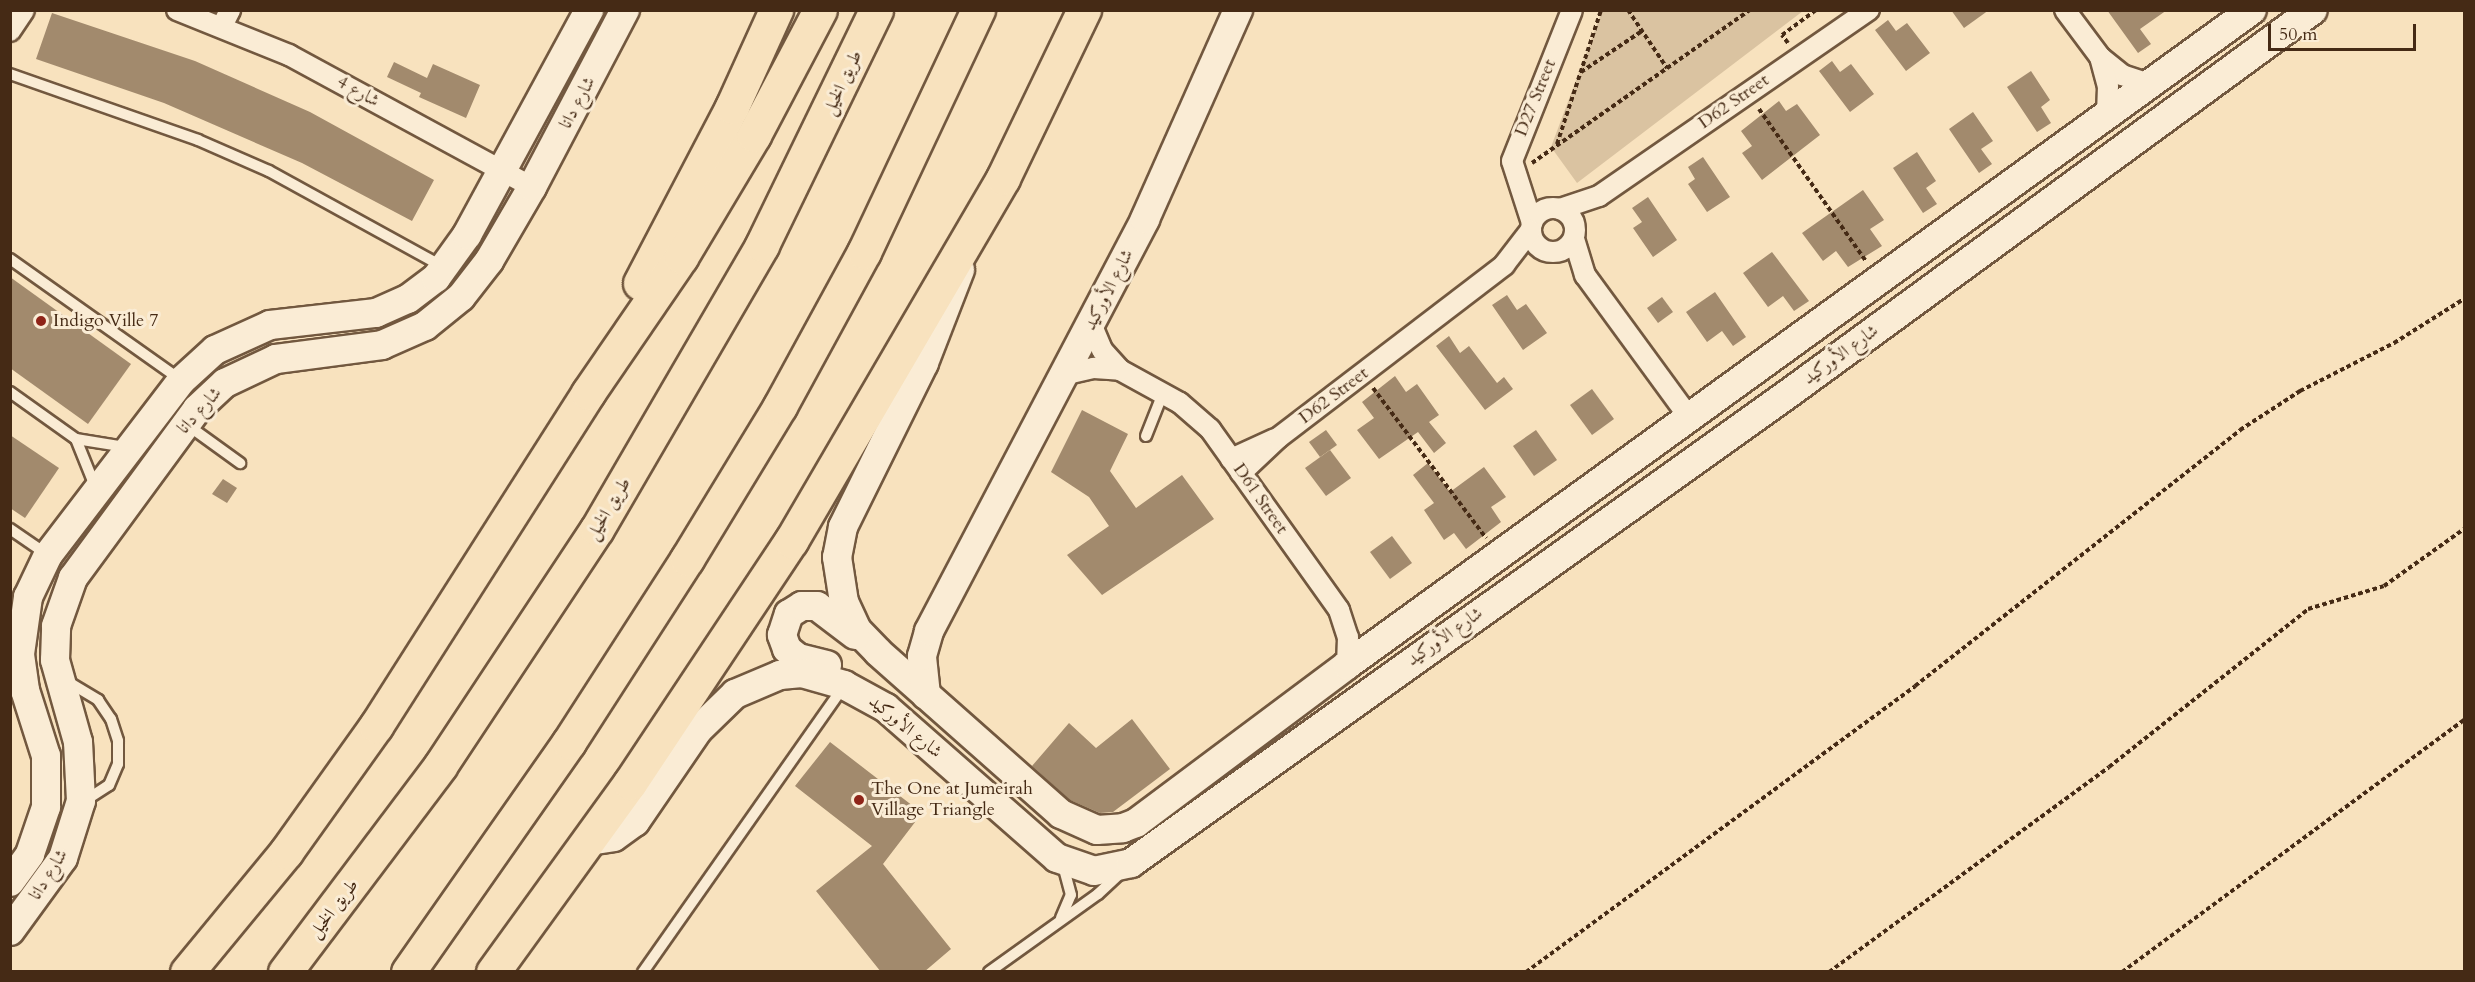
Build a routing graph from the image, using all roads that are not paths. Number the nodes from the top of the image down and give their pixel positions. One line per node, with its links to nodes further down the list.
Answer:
1 (24, 10): 17 (street)
2 (177, 10): 16 (street, شارع 4)
3 (589, 10): 22 (street, شارع دانا)
4 (625, 10): 24 (street, شارع دانا)
5 (776, 10): 40 (highway)
6 (820, 10): 40 (highway)
7 (876, 10): 68 (highway, طريق الخيل)
8 (978, 10): 69 (highway)
9 (1084, 10): 29 (highway)
10 (1238, 10): 35 (street, شارع الأوركيد)
11 (1572, 10): 23 (street, D27 Street)
12 (1869, 10): 25 (street, D62 Street)
13 (2065, 10): 18 (street)
14 (2252, 10): 20 (street, شارع الأوركيد)
15 (2313, 10): 50 (street, شارع الأوركيد)
16 (226, 18): 22 (street, شارع 4)
17 (10, 31)
18 (2100, 57): 20 (street); 21 (street)
19 (10, 74): 33 (lane)
20 (2150, 84): 21 (street, شارع الأوركيد)
21 (2107, 115): 42 (street, شارع الأوركيد)
22 (503, 171): 24 (street, شارع 4); 33 (street, شارع دانا)
23 (1517, 180): 26 (street); 27 (street, D27 Street)
24 (532, 187): 43 (street, شارع دانا)
25 (1599, 196): 26 (street, D62 Street); 28 (street, D62 Street)
26 (1557, 208): 27 (street); 28 (street)
27 (1532, 226): 30 (street); 32 (street, D62 Street)
28 (1575, 235): 30 (street); 34 (street)
29 (969, 240): 53 (street, شارع الأوركيد); 60 (highway)
30 (1551, 251): 32 (street, D62 Street); 34 (street)
31 (10, 259): 38 (lane)
32 (1504, 265): 48 (street, D62 Street)
33 (446, 268): 38 (street, شارع دانا)
34 (1586, 275): 42 (street)
35 (1092, 326): 36 (street, D61 Street); 37 (street, شارع الأوركيد)
36 (1120, 370): 37 (street, D61 Street); 41 (street, D61 Street)
37 (1067, 374): 57 (street, شارع الأوركيد)
38 (182, 381): 46 (street, شارع دانا)
39 (10, 392): 45 (lane)
40 (588, 393): 67 (highway)
41 (1163, 393): 44 (lane); 48 (street, D61 Street)
42 (1689, 417): 50 (street); 54 (street, شارع الأوركيد)
43 (185, 424): 47 (lane); 55 (street, شارع دانا)
44 (1146, 436)
45 (76, 439): 46 (lane); 49 (lane)
46 (130, 447): 49 (street, شارع دانا)
47 (240, 463)
48 (1236, 466): 54 (street, D61 Street)
49 (96, 493): 52 (street, شارع دانا)
50 (1626, 505): 62 (street, شارع الأوركيد)
51 (10, 529): 52 (lane)
52 (48, 555): 63 (street, شارع دانا)
53 (878, 652): 57 (street, شارع الأوركيد); 58 (street)
54 (1347, 665): 57 (street, شارع الأوركيد)
55 (57, 677): 59 (street, شارع دانا); 59 (lane)
56 (844, 685): 58 (street, شارع الأوركيد); 60 (street, شارع الأوركيد); 71 (lane)
57 (926, 695)
58 (886, 708): 61 (street, شارع الأوركيد)
59 (81, 801): 64 (street, شارع دانا)
60 (589, 841): 70 (highway)
61 (1057, 858): 62 (street, شارع الأوركيد); 65 (lane)
62 (1131, 863): 65 (lane)
63 (14, 870): 64 (street)
64 (44, 886): 66 (street, شارع دانا)
65 (1061, 919): 72 (lane)
66 (10, 931)
67 (187, 972)
68 (285, 972)
69 (408, 972)
70 (494, 972)
71 (643, 972)
72 (989, 972)

